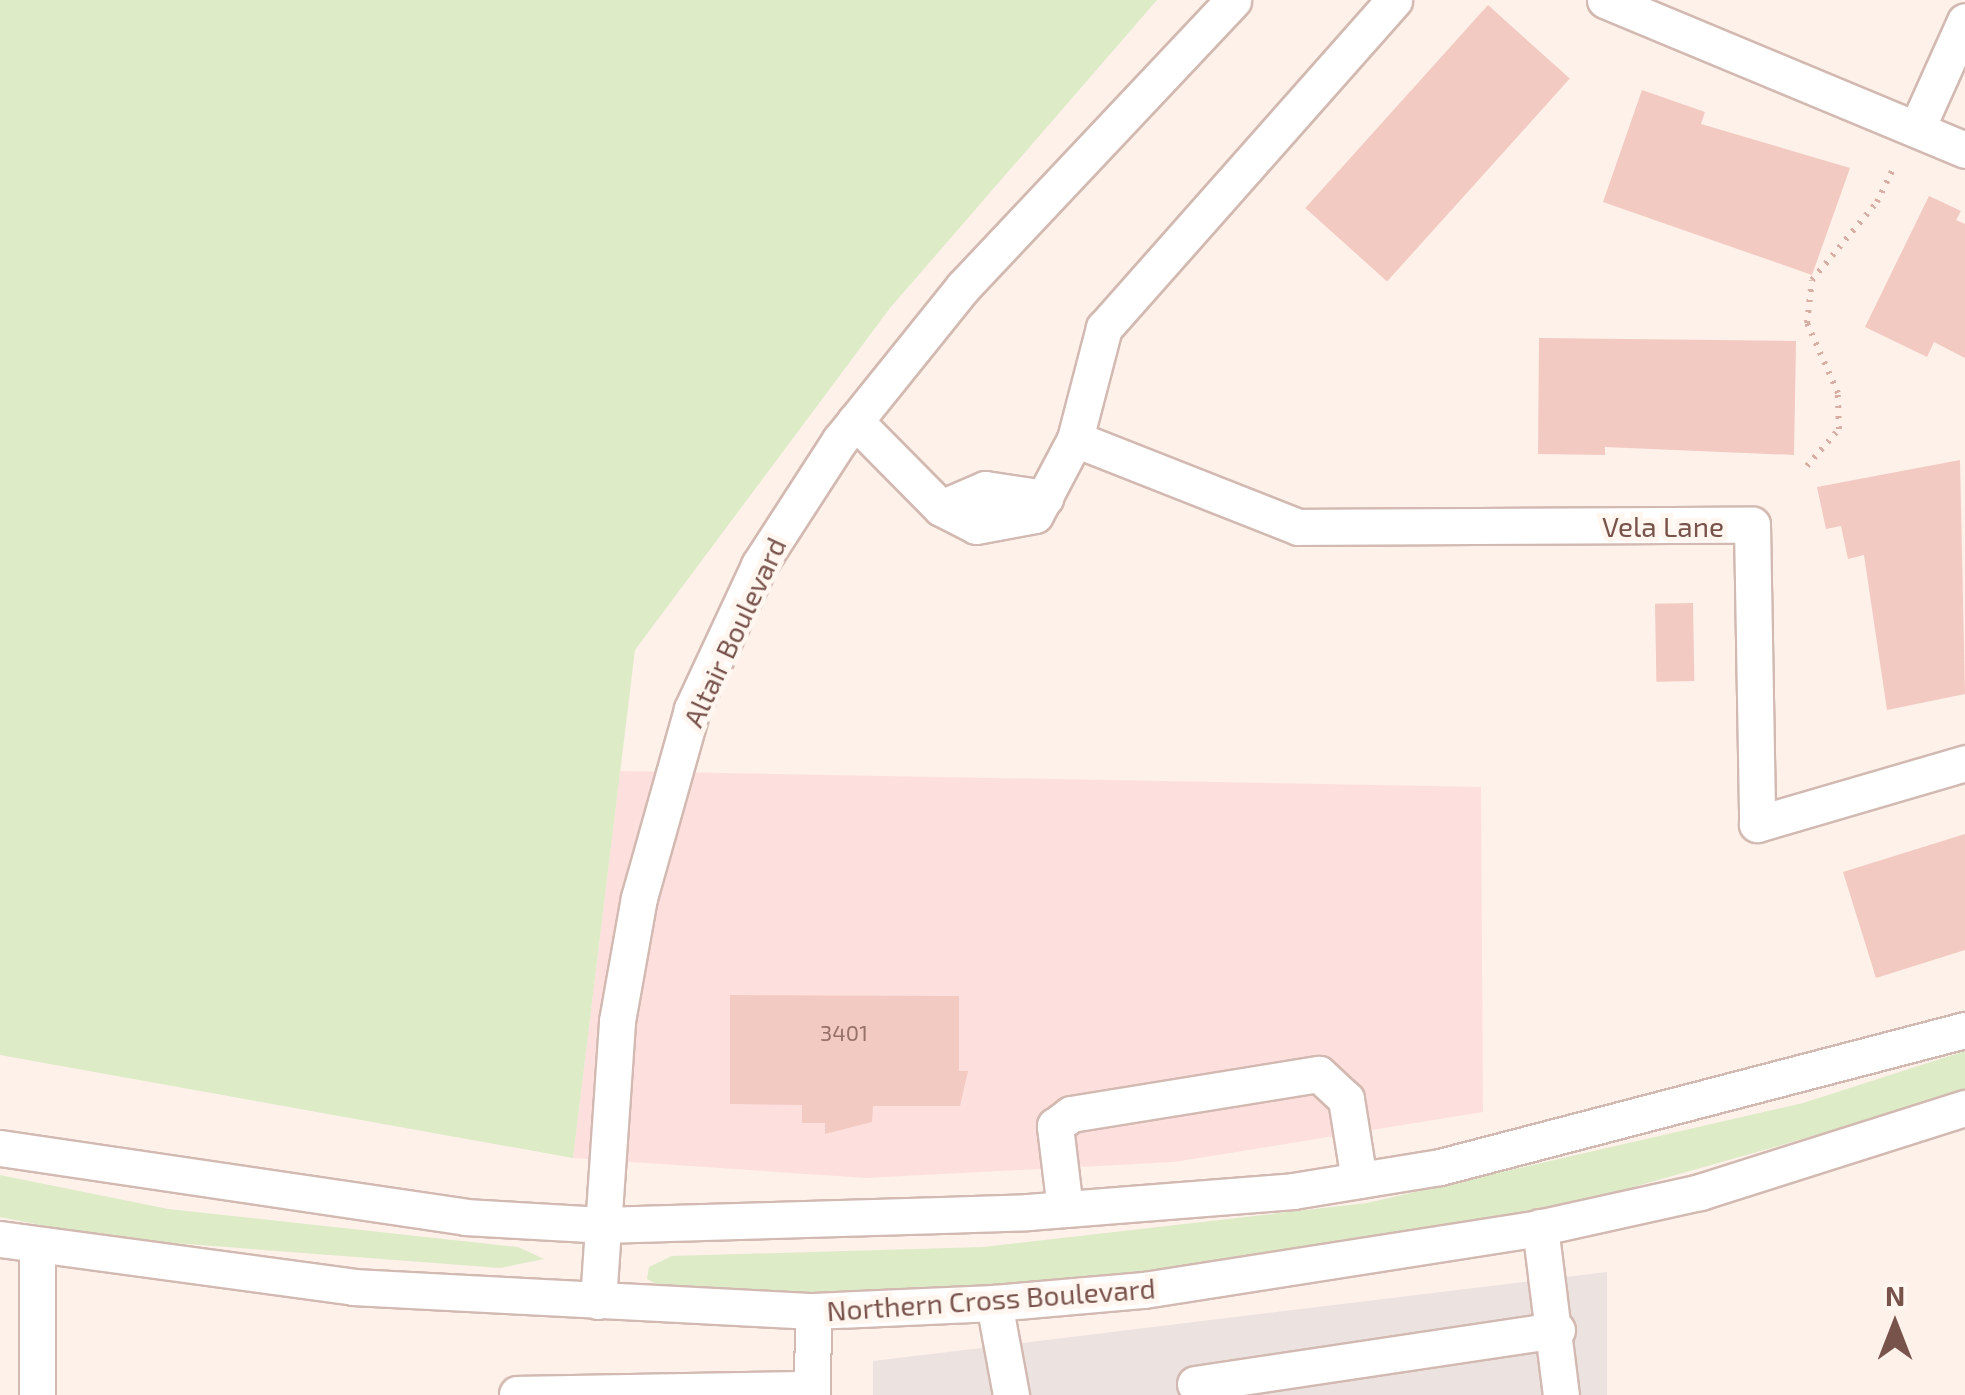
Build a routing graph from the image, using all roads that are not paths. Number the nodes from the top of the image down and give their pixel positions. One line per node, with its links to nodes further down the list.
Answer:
1 (1233, 0): 7 (street, Altair Boulevard)
2 (1394, 0): 8 (street)
3 (1606, 0): 5 (street)
4 (1965, 21): 5 (street)
5 (1917, 128): 6 (street)
6 (1965, 150)
7 (856, 421): 8 (street); 15 (street, Altair Boulevard)
8 (1075, 439): 9 (street, Vela Lane)
9 (1965, 763)
10 (1965, 1030): 13 (street)
11 (1965, 1108): 16 (street, Northern Cross Boulevard)
12 (0, 1148): 15 (street)
13 (1359, 1180): 14 (street); 14 (street)
14 (1066, 1209): 15 (street)
15 (602, 1225): 19 (street, Altair Boulevard)
16 (1540, 1227): 20 (street, Northern Cross Boulevard); 22 (street)
17 (0, 1238): 18 (street, Northern Cross Boulevard)
18 (37, 1248): 19 (street, Northern Cross Boulevard); 26 (street)
19 (598, 1302): 21 (street, Northern Cross Boulevard)
20 (994, 1303): 21 (street, Northern Cross Boulevard); 27 (street)
21 (812, 1311): 24 (street)
22 (1557, 1330): 23 (street); 28 (street)
23 (1195, 1384)
24 (812, 1392): 25 (street)
25 (516, 1394)
26 (36, 1395)
27 (1011, 1395)
28 (1561, 1395)

